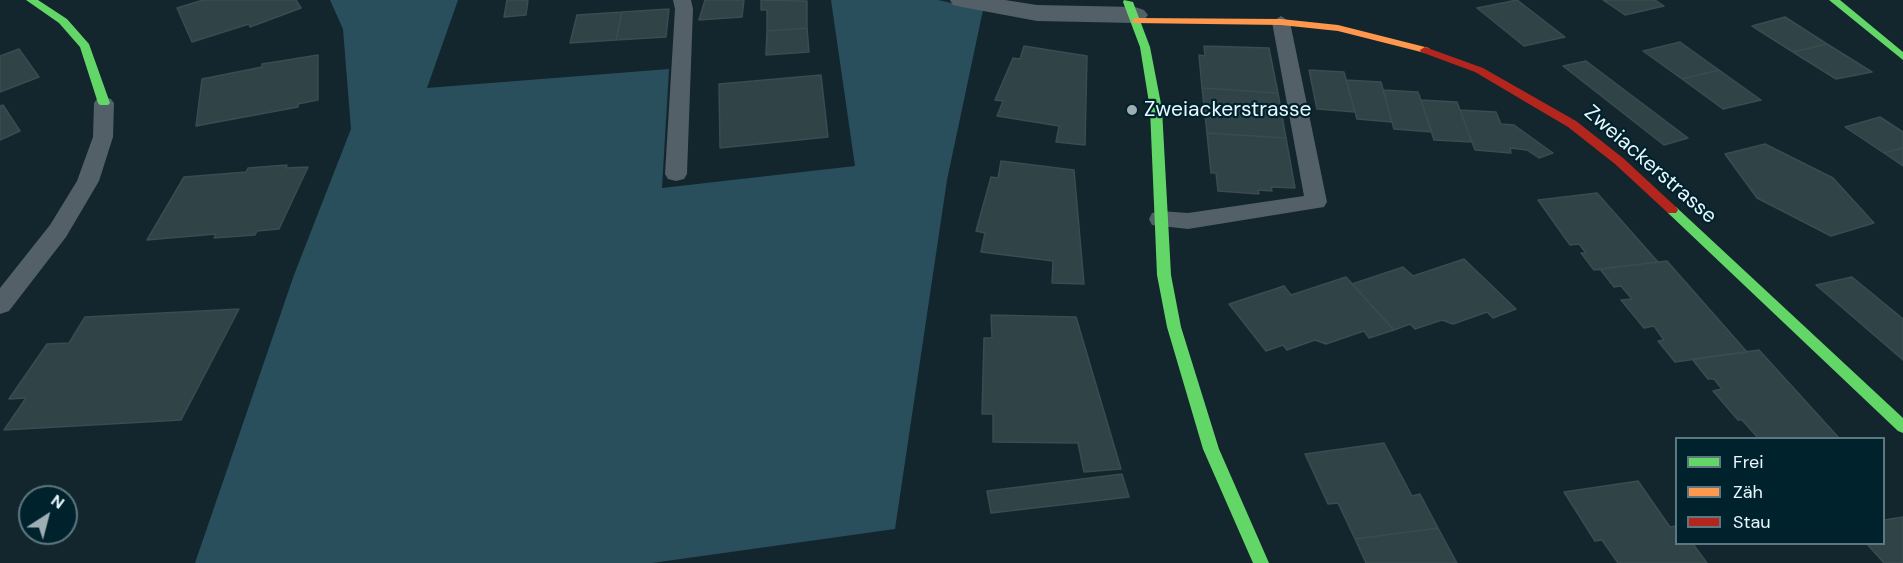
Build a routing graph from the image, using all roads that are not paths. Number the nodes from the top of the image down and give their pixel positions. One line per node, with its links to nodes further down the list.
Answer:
1 (32, 0): 8 (street)
2 (682, 0): 9 (lane)
3 (962, 0): 5 (street)
4 (1834, 0): 7 (street)
5 (1133, 12): 6 (street, Zweiackerstrasse); 10 (street)
6 (1281, 22): 10 (lane); 12 (street, Zweiackerstrasse)
7 (1903, 57)
8 (104, 103): 11 (lane)
9 (676, 174)
10 (1160, 219): 13 (street)
11 (0, 304)
12 (1903, 427)
13 (1261, 563)

